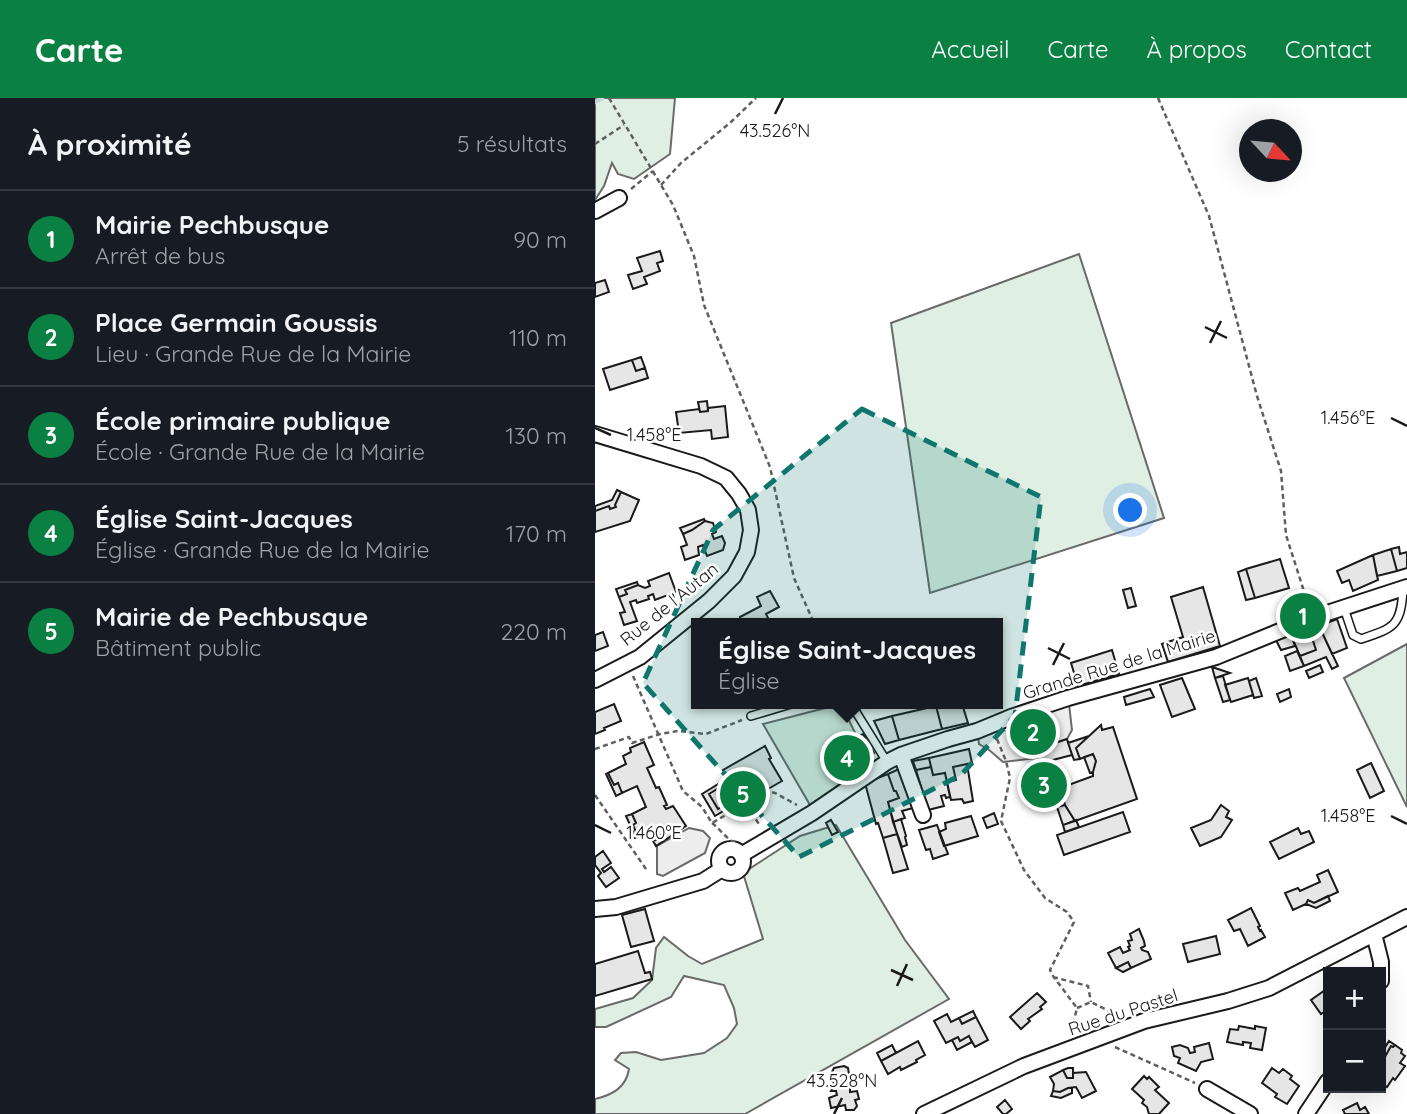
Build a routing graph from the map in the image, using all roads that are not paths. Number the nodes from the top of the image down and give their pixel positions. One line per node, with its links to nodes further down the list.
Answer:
1 (619, 198): 2 (street)
2 (595, 211)
3 (595, 434): 6 (street, Rue de l'Autan)
4 (1405, 588): 5 (street, Grande Rue de la Mairie); 5 (lane)
5 (1344, 608): 10 (street, Grande Rue de la Mairie)
6 (595, 680)
7 (774, 709): 9 (lane)
8 (855, 709): 10 (lane)
9 (751, 716)
10 (894, 758): 11 (street); 12 (street, Grande Rue de la Mairie)
11 (923, 815)
12 (595, 909)
13 (1407, 917): 14 (street, Rue du Pastel)
14 (1374, 934): 15 (street); 18 (street, Rue du Pastel)
15 (1381, 967)
16 (1323, 1088): 20 (street)
17 (1207, 1089): 19 (street)
18 (924, 1114)
19 (1250, 1114)
20 (1306, 1114)

